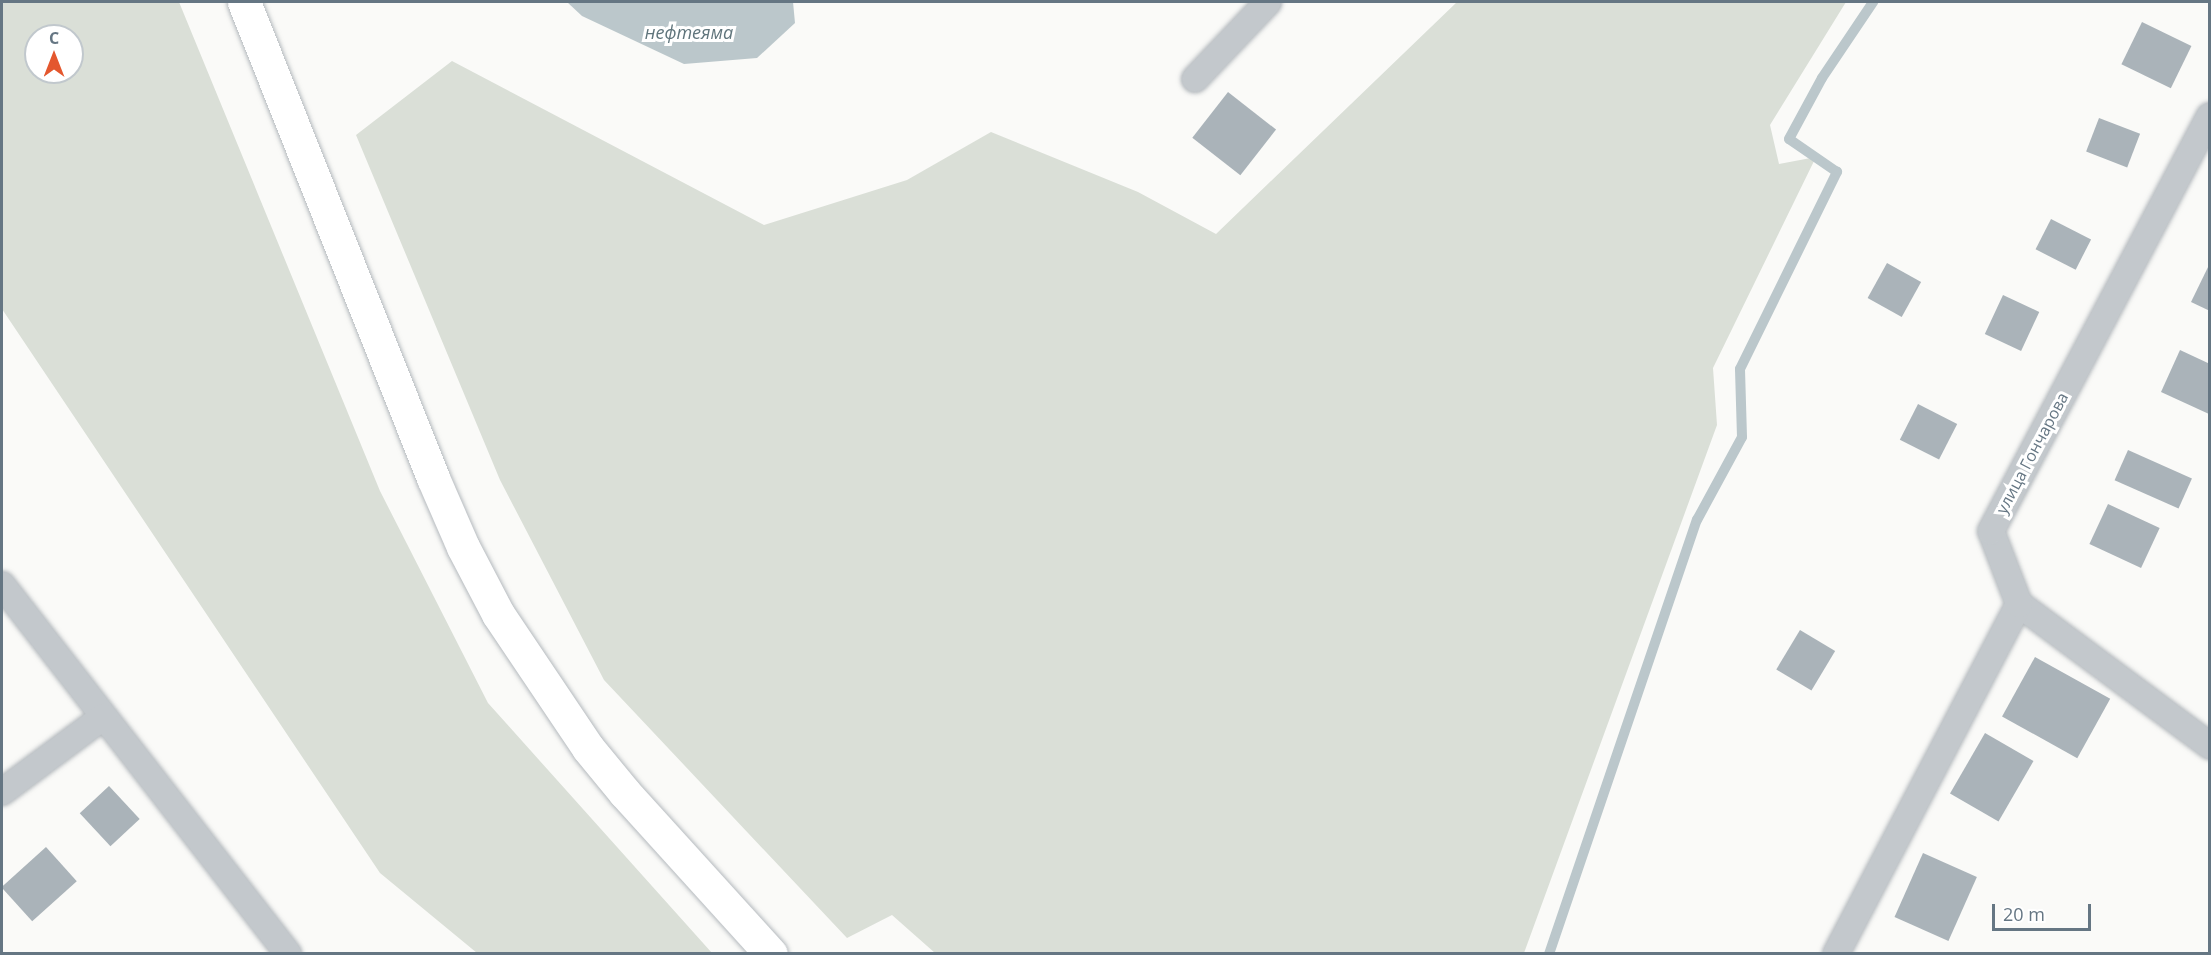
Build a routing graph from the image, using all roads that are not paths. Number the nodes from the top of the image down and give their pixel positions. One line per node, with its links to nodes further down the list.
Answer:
1 (244, 2): 11 (main road)
2 (1268, 2): 3 (street)
3 (1195, 79)
4 (2210, 116): 6 (street, улица Гончарова)
5 (2, 585): 7 (street)
6 (2019, 603): 8 (street); 12 (street)
7 (103, 717): 9 (street); 10 (street)
8 (2210, 746)
9 (2, 792)
10 (288, 954)
11 (771, 954)
12 (1836, 954)

